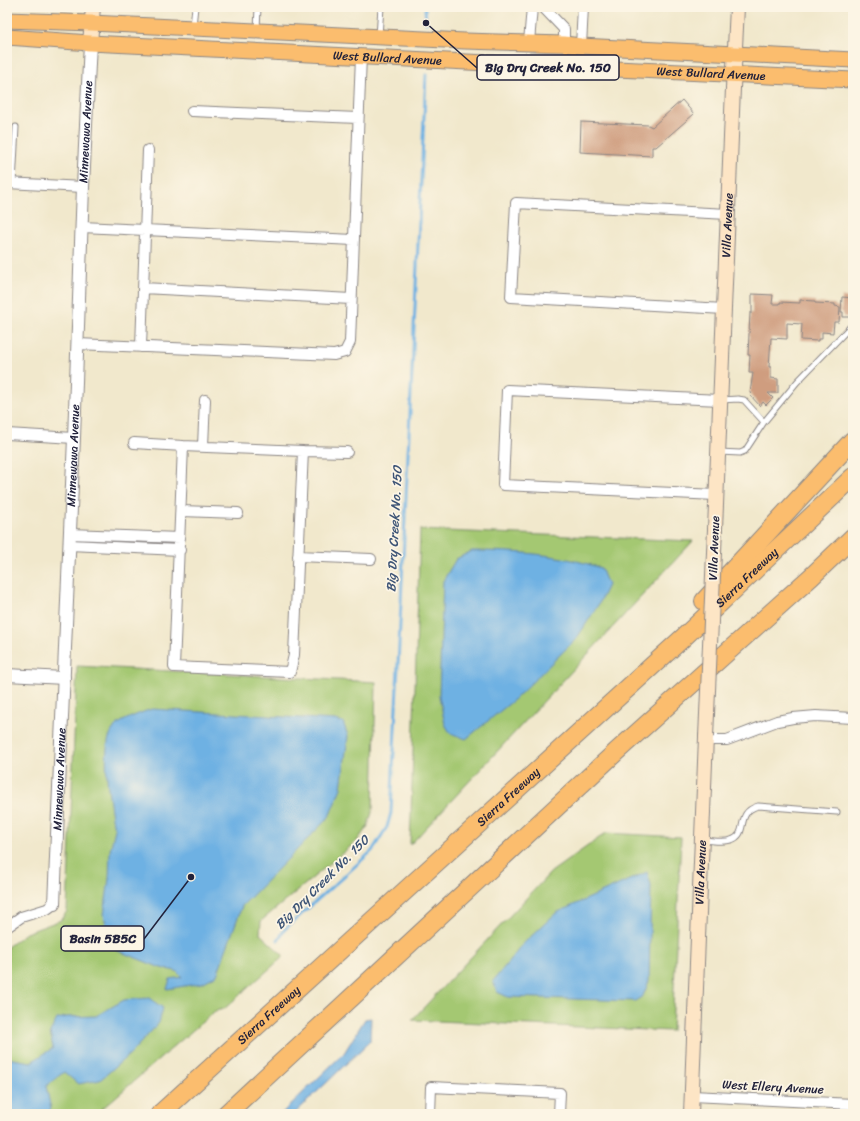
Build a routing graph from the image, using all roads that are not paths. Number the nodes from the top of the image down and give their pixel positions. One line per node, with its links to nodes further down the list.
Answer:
1 (93, 7): 10 (main road, Minnewawa Avenue)
2 (195, 7): 11 (lane)
3 (258, 7): 12 (lane)
4 (381, 7): 14 (lane)
5 (532, 7): 16 (street)
6 (544, 7): 18 (street)
7 (583, 7): 20 (street)
8 (737, 7): 21 (main road, Villa Avenue)
9 (7, 20): 10 (main road, West Bullard Avenue)
10 (91, 23): 11 (main road, West Bullard Avenue); 17 (main road, Minnewawa Avenue)
11 (193, 28): 12 (main road, West Bullard Avenue)
12 (257, 31): 14 (main road, West Bullard Avenue); 19 (main road)
13 (7, 37): 17 (main road, West Bullard Avenue)
14 (379, 37): 15 (main road, West Bullard Avenue)
15 (465, 41): 16 (main road, West Bullard Avenue); 22 (main road)
16 (529, 42): 18 (main road, West Bullard Avenue)
17 (90, 43): 19 (main road, West Bullard Avenue); 31 (street, Minnewawa Avenue)
18 (564, 44): 20 (main road, West Bullard Avenue)
19 (161, 46): 22 (main road, West Bullard Avenue)
20 (581, 46): 21 (main road, West Bullard Avenue)
21 (735, 55): 23 (main road, West Bullard Avenue); 24 (main road, Villa Avenue)
22 (361, 56): 24 (main road, West Bullard Avenue); 27 (street)
23 (853, 60)
24 (733, 75): 25 (main road, West Bullard Avenue); 32 (main road, Villa Avenue)
25 (853, 80)
26 (192, 111): 27 (street)
27 (358, 118): 35 (street)
28 (16, 127): 30 (lane)
29 (148, 150): 34 (street)
30 (10, 184): 31 (street)
31 (83, 187): 33 (street, Minnewawa Avenue)
32 (728, 214): 38 (main road, Villa Avenue); 38 (street)
33 (82, 227): 34 (street); 40 (street, Minnewawa Avenue)
34 (146, 230): 35 (street); 36 (street)
35 (354, 240): 37 (street)
36 (143, 288): 37 (street); 41 (street)
37 (351, 299): 41 (street)
38 (724, 309): 43 (main road, Villa Avenue)
39 (853, 324): 44 (lane)
40 (77, 344): 41 (street); 46 (street, Minnewawa Avenue)
41 (141, 347)
42 (205, 400): 50 (street)
43 (720, 400): 44 (lane); 53 (main road, Villa Avenue); 55 (street)
44 (764, 422): 53 (lane)
45 (7, 434): 46 (street)
46 (74, 438): 61 (street, Minnewawa Avenue)
47 (853, 440): 70 (highway)
48 (134, 443): 49 (street)
49 (183, 446): 50 (street); 56 (street)
50 (203, 446): 51 (street)
51 (303, 451): 52 (street); 65 (street)
52 (347, 452)
53 (718, 452): 55 (main road, Villa Avenue)
54 (853, 476): 70 (highway, Sierra Freeway)
55 (716, 495): 72 (main road, Villa Avenue, bridge)
56 (181, 511): 57 (street); 60 (street)
57 (238, 513)
58 (123, 536): 60 (street); 61 (street); 63 (street)
59 (853, 537): 67 (highway)
60 (180, 538): 64 (street)
61 (69, 539): 63 (street); 69 (street, Minnewawa Avenue)
62 (853, 546): 67 (highway)
63 (123, 547): 64 (street)
64 (180, 550): 65 (street)
65 (298, 556): 66 (street)
66 (371, 559)
67 (811, 577): 80 (highway)
68 (7, 675): 69 (street)
69 (64, 678): 75 (street, Minnewawa Avenue)
70 (599, 714): 79 (highway, Sierra Freeway)
71 (853, 718): 72 (street)
72 (706, 739): 74 (main road, Villa Avenue)
73 (837, 812): 74 (lane)
74 (701, 840): 77 (main road, Villa Avenue)
75 (54, 904): 76 (street)
76 (7, 927)
77 (692, 1096): 78 (street, West Ellery Avenue); 83 (main road, Villa Avenue)
78 (853, 1104)
79 (160, 1114)
80 (226, 1114)
81 (430, 1114): 82 (street)
82 (559, 1114)
83 (691, 1114)

